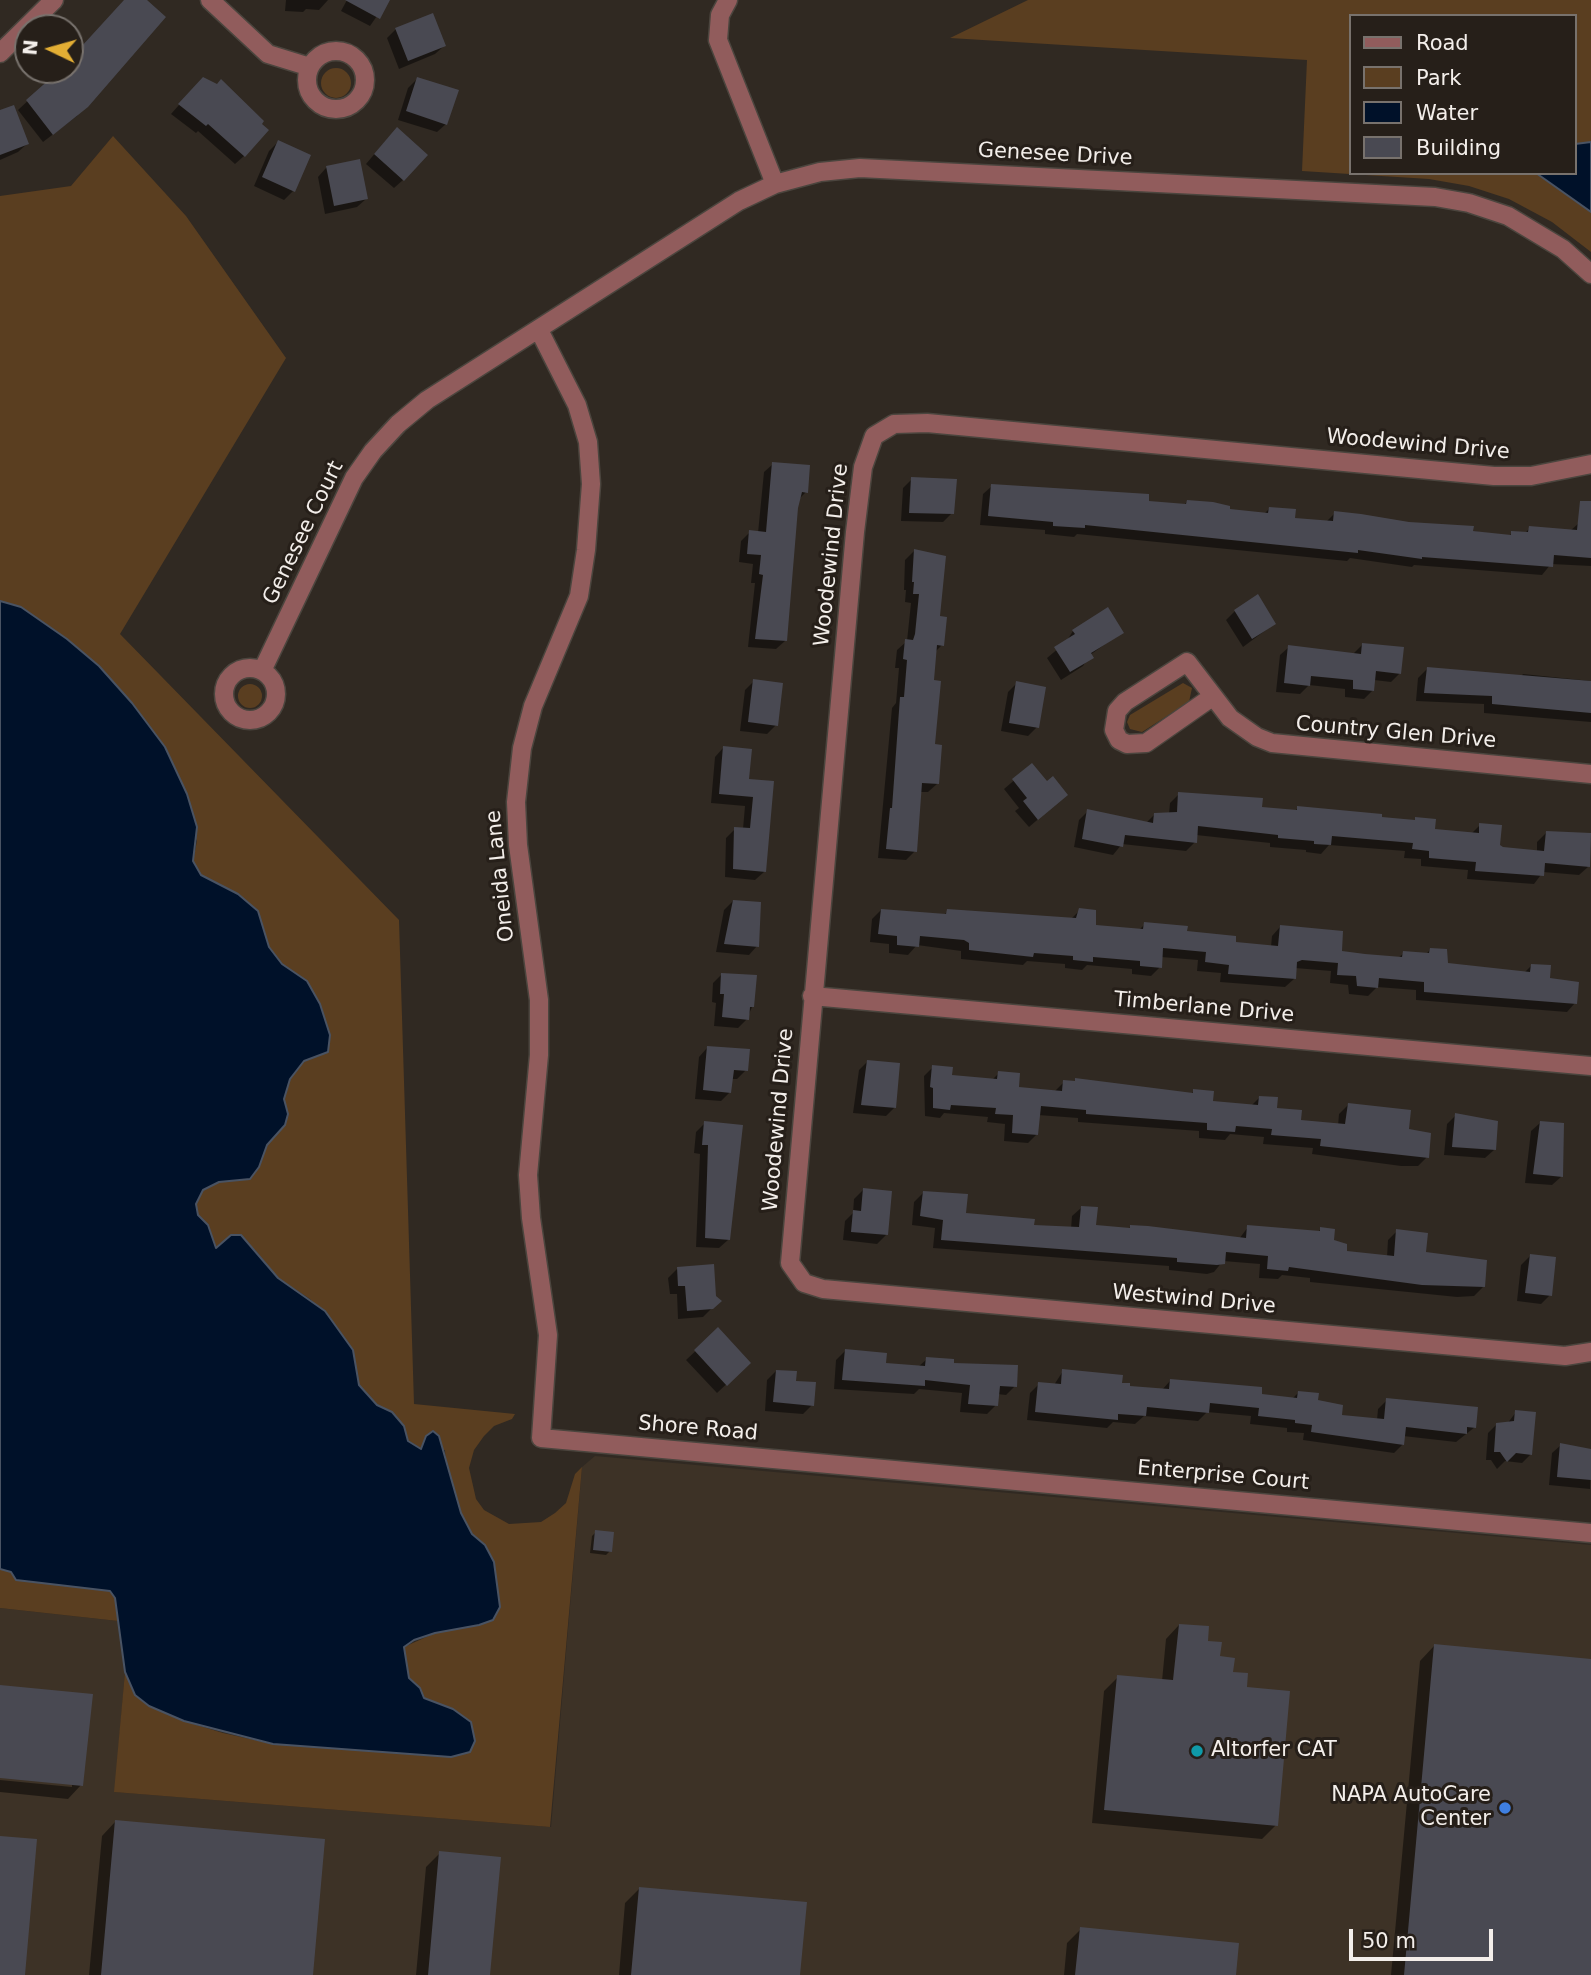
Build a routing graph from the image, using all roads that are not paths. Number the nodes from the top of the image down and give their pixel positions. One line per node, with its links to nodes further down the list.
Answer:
1 (54, 0): 4 (street)
2 (210, 0): 5 (street)
3 (728, 0): 6 (street)
4 (0, 53)
5 (310, 67)
6 (775, 184): 7 (street, Genesee Drive); 8 (street, Genesee Drive)
7 (1591, 274)
8 (539, 330): 10 (street, Genesee Court); 17 (street, Oneida Lane)
9 (1591, 464): 13 (street, Woodewind Drive)
10 (262, 671)
11 (1212, 698): 11 (street, Country Glen Drive); 12 (street, Country Glen Drive)
12 (1591, 774)
13 (813, 996): 14 (street, Timberlane Drive); 15 (street, Woodewind Drive)
14 (1591, 1066)
15 (796, 1276): 16 (street, Westwind Drive)
16 (1591, 1352)
17 (541, 1438): 18 (street, Shore Road)
18 (852, 1466): 19 (street, Enterprise Court)
19 (1591, 1533)

